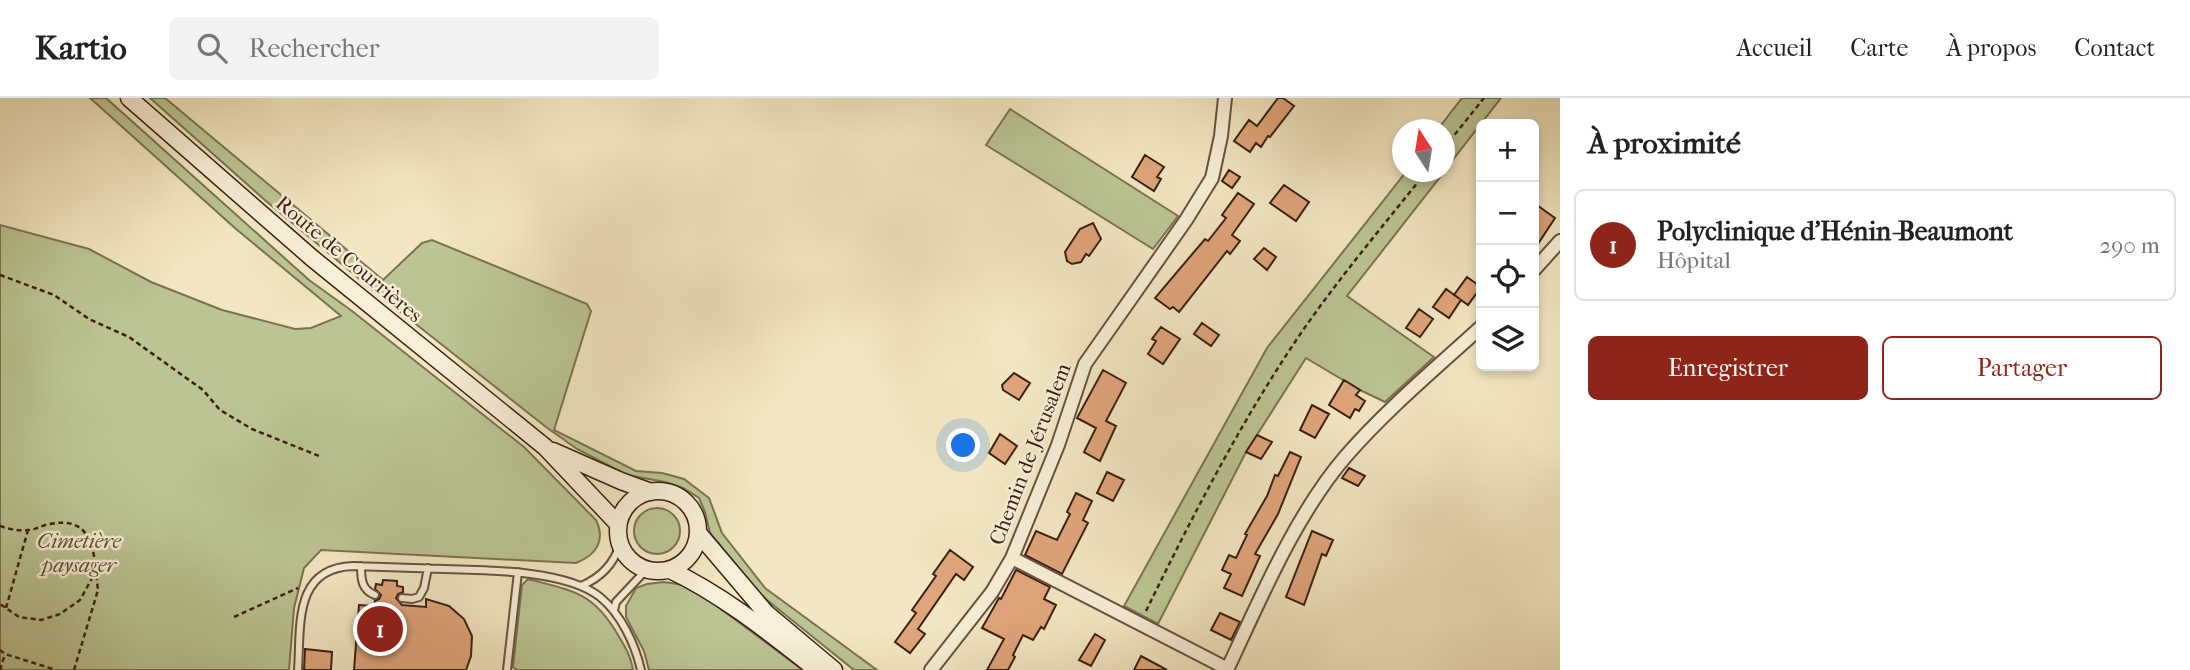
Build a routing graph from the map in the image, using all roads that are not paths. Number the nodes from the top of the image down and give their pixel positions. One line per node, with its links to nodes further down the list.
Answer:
1 (130, 98): 6 (main road, Route de Courrières)
2 (1225, 98): 11 (street, Chemin de Jérusalem)
3 (1560, 241): 4 (street)
4 (1539, 264)
5 (1476, 332): 21 (street)
6 (545, 447): 7 (main road, Route de Courrières); 8 (main road, Route de Courrières)
7 (650, 492): 8 (main road); 9 (main road)
8 (618, 524): 10 (main road)
9 (699, 534): 15 (main road); 26 (main road)
10 (620, 544): 14 (main road); 17 (lane)
11 (1012, 558): 21 (street); 27 (street, Chemin de Jérusalem)
12 (361, 566): 13 (lane); 18 (lane); 22 (lane)
13 (428, 568): 16 (lane); 19 (lane)
14 (646, 570): 15 (main road); 20 (lane)
15 (670, 570): 25 (main road)
16 (518, 572): 17 (lane); 23 (lane)
17 (581, 586): 20 (lane)
18 (375, 595)
19 (402, 598)
20 (614, 610): 24 (lane)
21 (1227, 669)
22 (298, 670)
23 (507, 670)
24 (641, 670)
25 (817, 670)
26 (834, 670)
27 (931, 670)

